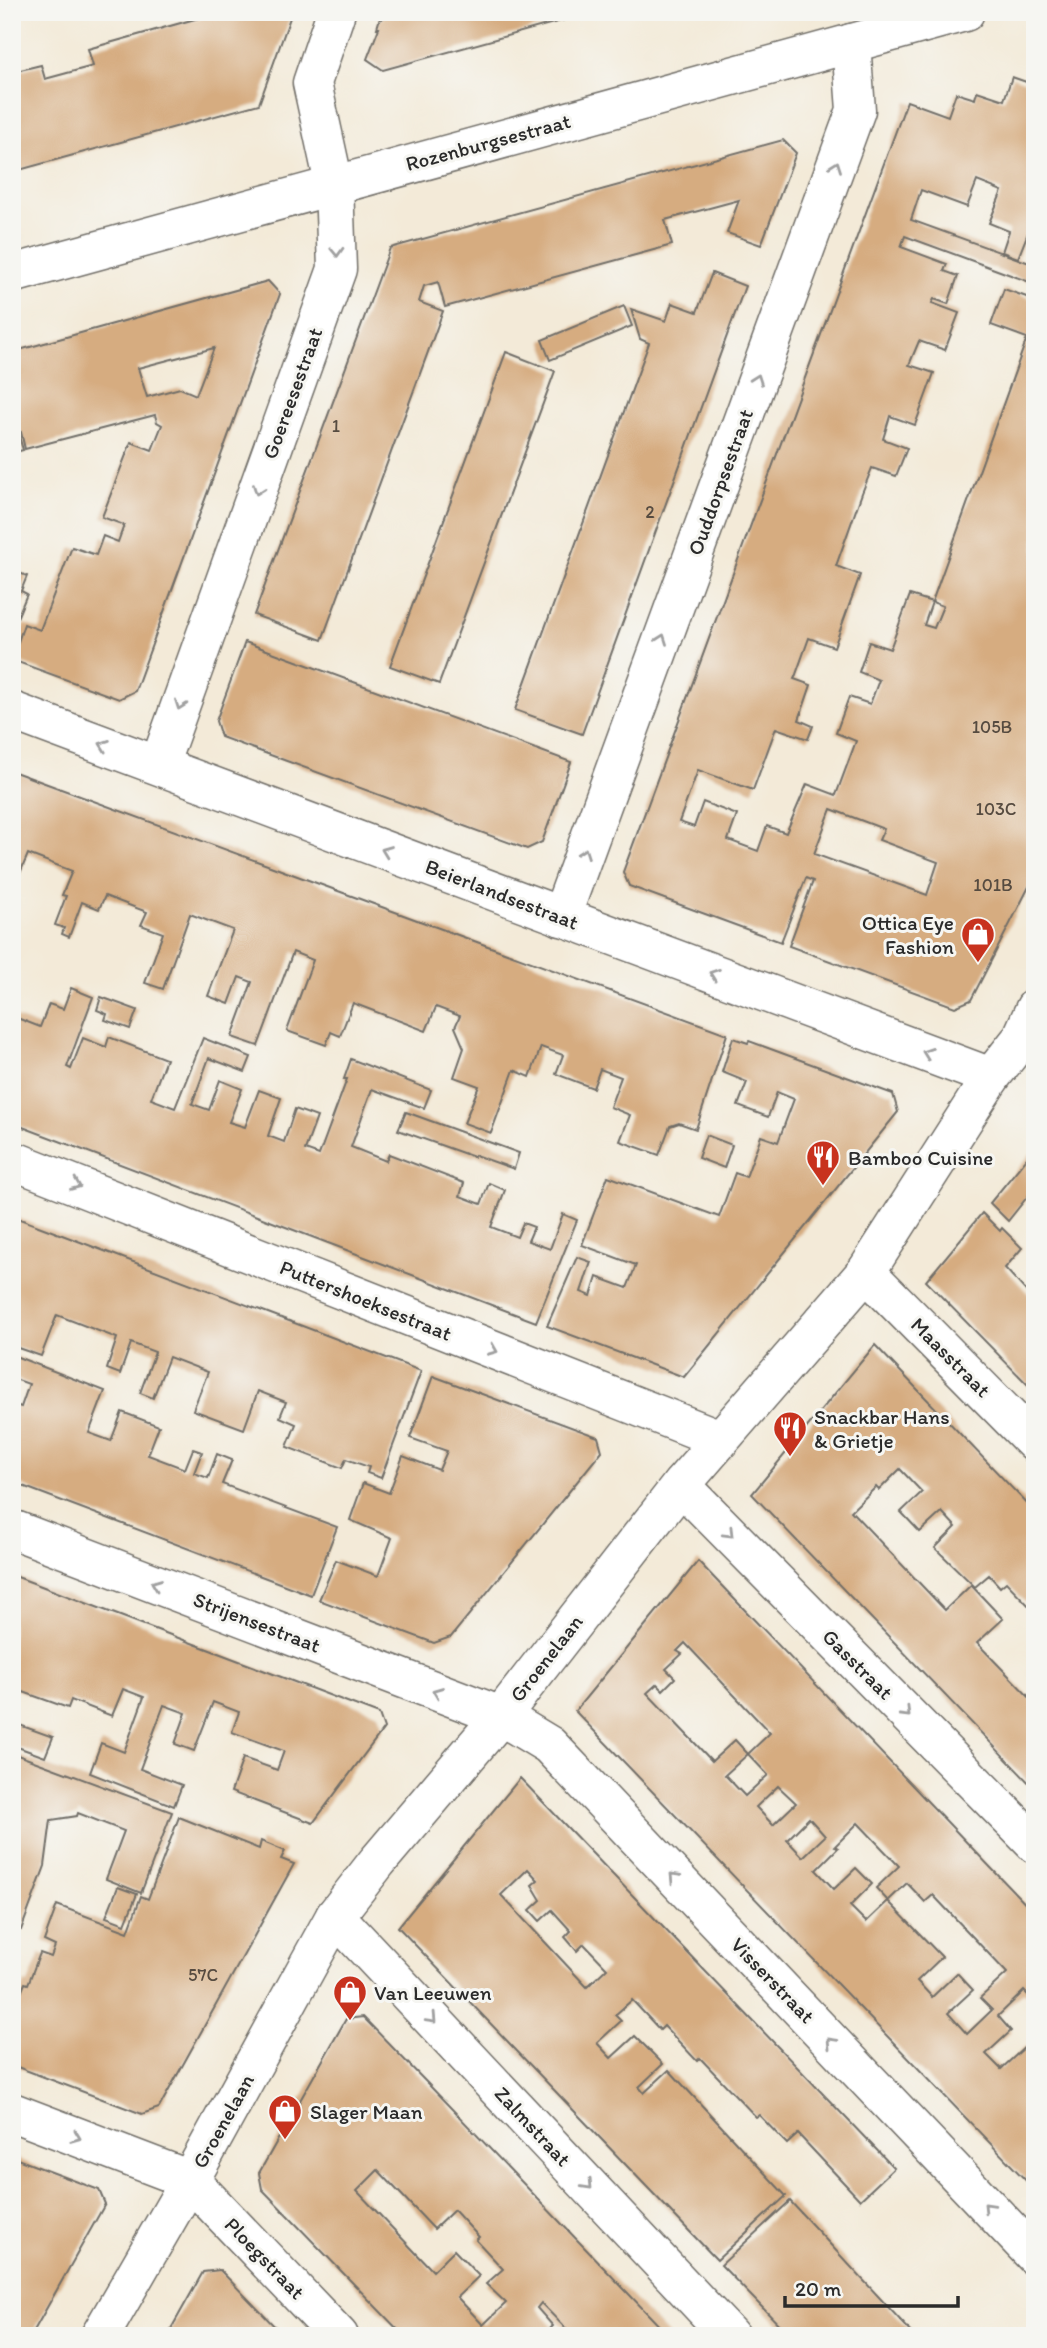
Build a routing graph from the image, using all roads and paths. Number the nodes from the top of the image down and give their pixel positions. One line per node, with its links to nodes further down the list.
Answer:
1 (336, 12): 4 (street, Goereesestraat)
2 (965, 12): 3 (street, Rozenburgsestraat)
3 (851, 43): 4 (street, Rozenburgsestraat); 8 (street, Ouddorpsestraat, one-way to 3)
4 (334, 184): 5 (street, Rozenburgsestraat); 7 (street, Goereesestraat, one-way to 7)
5 (12, 274)
6 (12, 711): 7 (street, Beierlandsestraat, one-way to 6)
7 (159, 765): 8 (street, Beierlandsestraat, one-way to 7)
8 (561, 917): 10 (street, Beierlandsestraat, one-way to 8)
9 (1030, 1034): 10 (street, Groenelaan)
10 (991, 1077): 12 (street, Groenelaan)
11 (12, 1160): 13 (street, Puttershoeksestraat, one-way to 13)
12 (866, 1272): 13 (street, Groenelaan); 14 (street, Maasstraat)
13 (720, 1439): 15 (street, Groenelaan)
14 (1035, 1443)
15 (681, 1485): 17 (street, Groenelaan); 18 (street, Gasstraat, one-way to 18)
16 (12, 1529): 17 (street, Strijensestraat, one-way to 16)
17 (501, 1716): 19 (street, Groenelaan); 22 (street, Visserstraat, one-way to 17)
18 (1035, 1844)
19 (335, 1916): 21 (street, Groenelaan); 25 (street, Zalmstraat, one-way to 25)
20 (12, 2112): 21 (street, one-way to 21)
21 (190, 2180): 23 (street, Groenelaan); 24 (street, Ploegstraat)
22 (1035, 2256)
23 (100, 2336)
24 (340, 2336)
25 (730, 2336)

